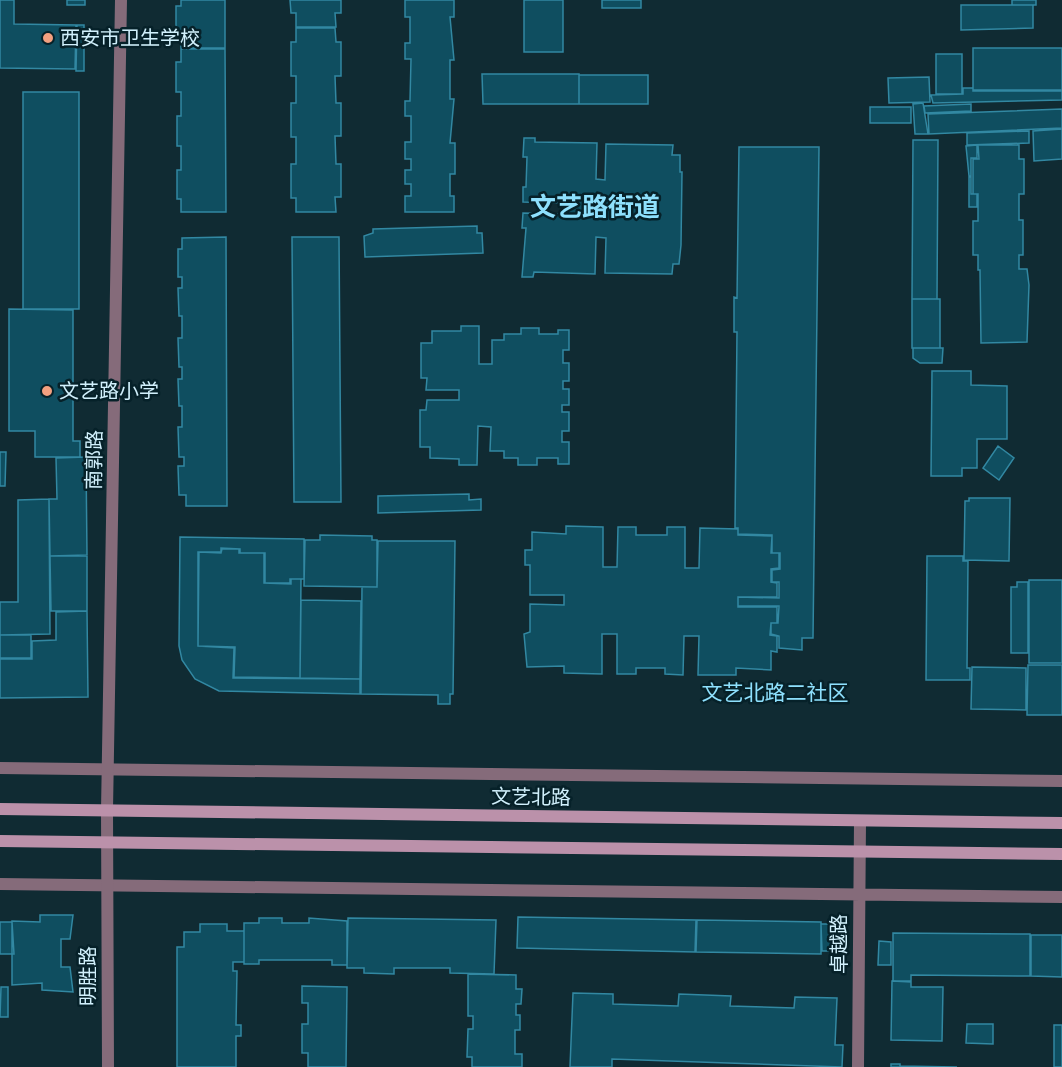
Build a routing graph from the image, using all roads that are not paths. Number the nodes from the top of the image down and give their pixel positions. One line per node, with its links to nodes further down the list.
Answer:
1 (121, 0): 3 (street, 南郭路)
2 (0, 768): 3 (street)
3 (108, 770): 4 (street); 6 (street, 南郭路)
4 (1062, 780)
5 (0, 809): 6 (main road, 文艺北路)
6 (107, 810): 7 (main road, 文艺北路); 10 (street, 南郭路)
7 (860, 822): 8 (main road, 文艺北路); 11 (street, 卓越路)
8 (1062, 823)
9 (0, 841): 10 (main road)
10 (108, 843): 11 (main road); 14 (street, 南郭路)
11 (860, 851): 12 (main road); 15 (street, 卓越路)
12 (1062, 854)
13 (0, 884): 14 (street)
14 (108, 885): 15 (street); 17 (street, 明胜路)
15 (859, 895): 16 (street); 18 (street, 卓越路)
16 (1062, 897)
17 (108, 1067)
18 (858, 1067)

